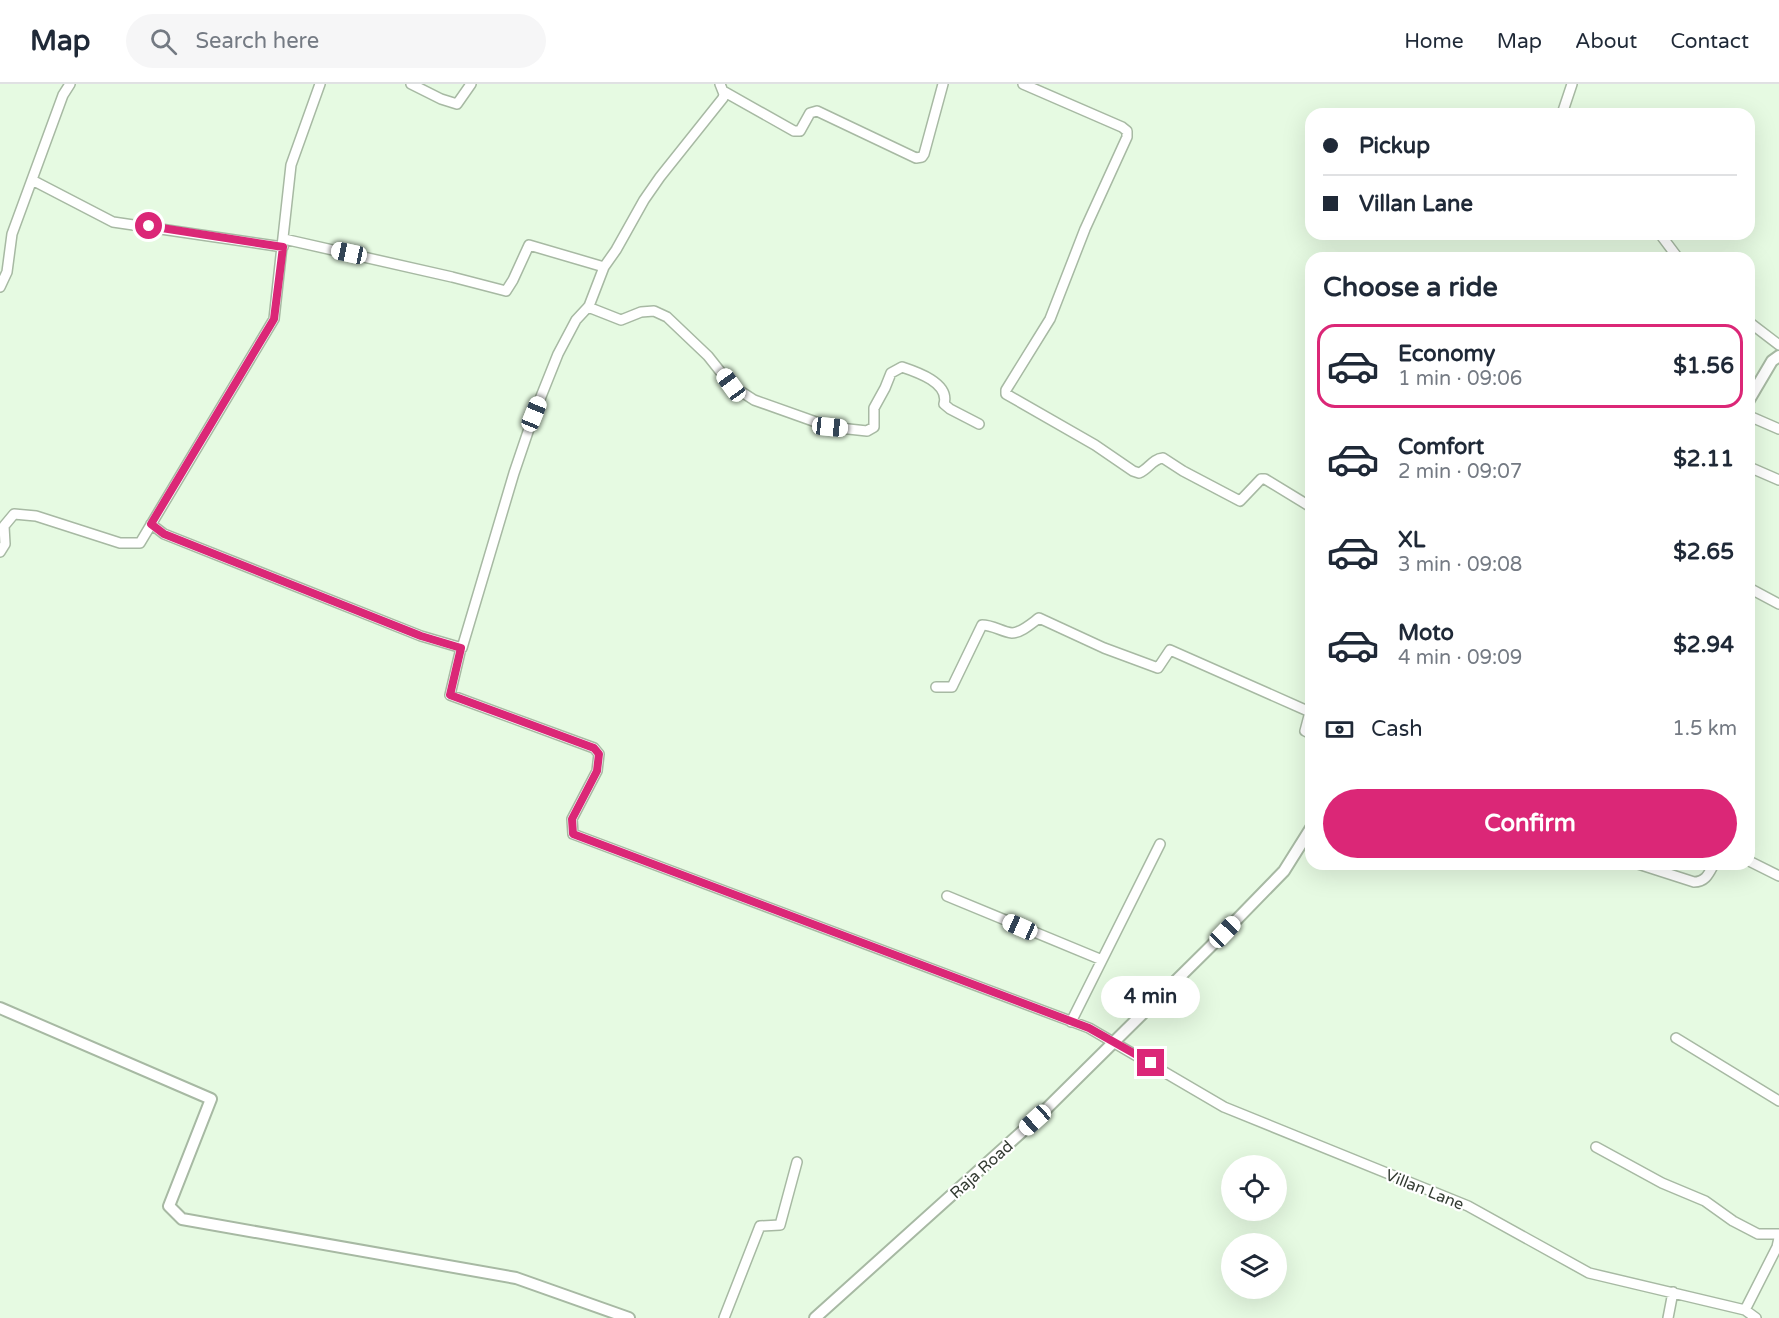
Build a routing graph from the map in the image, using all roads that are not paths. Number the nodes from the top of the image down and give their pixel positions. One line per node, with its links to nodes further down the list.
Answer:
1 (70, 84): 10 (street)
2 (320, 84): 11 (street)
3 (411, 84): 4 (street)
4 (471, 84)
5 (943, 84): 8 (street)
6 (1023, 84): 24 (street)
7 (1572, 84): 9 (street)
8 (721, 87): 12 (street)
9 (1564, 108)
10 (32, 180): 11 (street); 13 (street)
11 (283, 243): 12 (street); 25 (street)
12 (604, 267): 14 (street)
13 (0, 287)
14 (588, 307): 20 (street); 29 (street)
15 (1755, 327): 16 (street)
16 (1779, 345)
17 (1779, 356): 18 (street)
18 (1755, 390)
19 (1755, 419): 21 (street)
20 (979, 424)
21 (1779, 429)
22 (1755, 470): 23 (street)
23 (1779, 480)
24 (1305, 503)
25 (151, 524): 26 (street); 29 (street)
26 (0, 552)
27 (1755, 591): 28 (street)
28 (1779, 604)
29 (461, 648): 41 (street, Villan Lane)
30 (936, 687): 31 (street)
31 (1305, 709)
32 (1305, 837): 43 (street, Raja Road)
33 (1160, 844): 39 (street)
34 (1755, 864): 37 (street)
35 (1657, 870): 36 (street)
36 (1710, 870)
37 (1779, 876)
38 (947, 896): 39 (street)
39 (1102, 960): 41 (street)
40 (0, 1008): 50 (street)
41 (1071, 1022): 43 (street, Villan Lane)
42 (1676, 1038): 44 (street)
43 (1114, 1041): 48 (street, Villan Lane); 52 (street, Raja Road)
44 (1779, 1101)
45 (1596, 1147): 47 (street)
46 (797, 1162): 51 (street)
47 (1779, 1236): 49 (street)
48 (1673, 1292): 49 (street, Villan Lane); 53 (street)
49 (1745, 1310): 54 (street)
50 (629, 1318)
51 (724, 1318)
52 (815, 1318)
53 (1668, 1318)
54 (1756, 1318)

